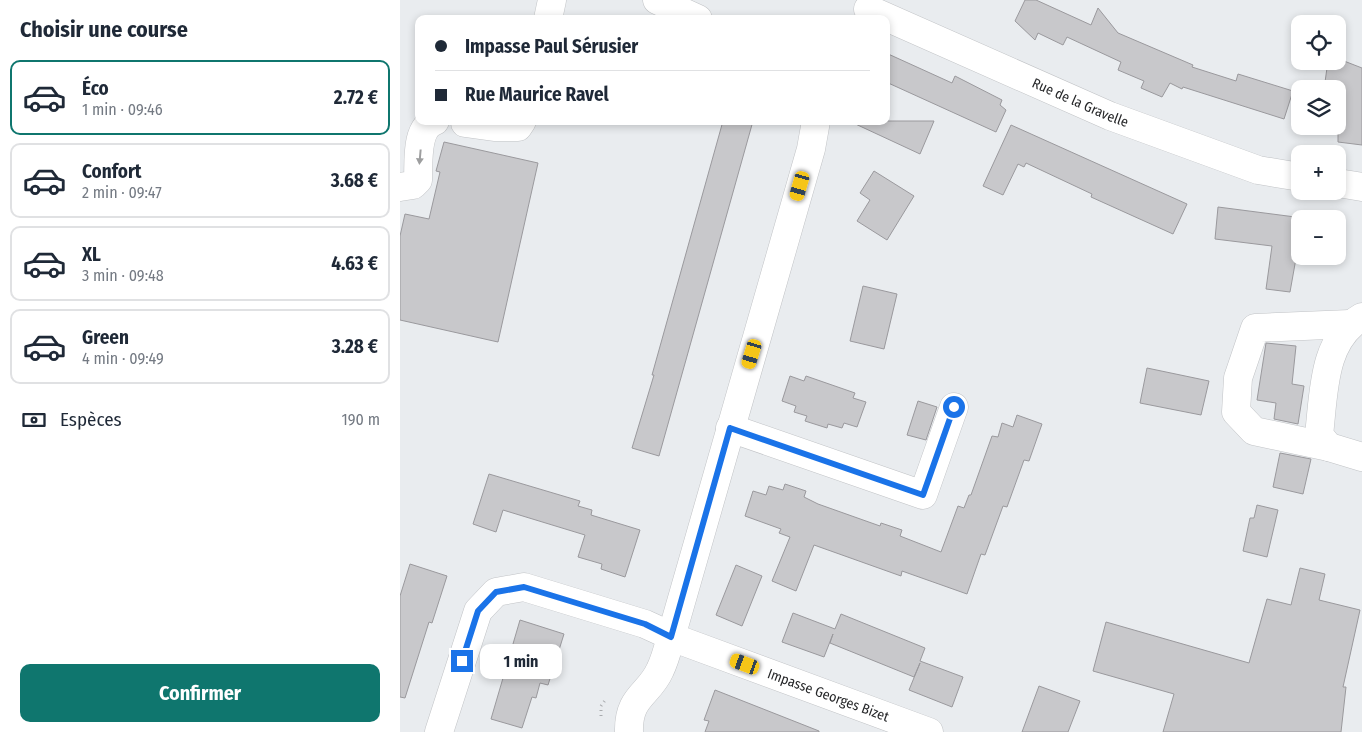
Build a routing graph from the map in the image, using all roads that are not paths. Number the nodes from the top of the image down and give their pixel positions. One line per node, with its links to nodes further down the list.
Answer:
1 (552, 0): 4 (street)
2 (657, 0): 5 (street)
3 (866, 9): 6 (street, Rue de la Gravelle)
4 (549, 15)
5 (689, 15)
6 (880, 15)
7 (890, 20): 12 (street, Rue de la Gravelle)
8 (428, 125): 14 (street, one-way to 14)
9 (482, 125): 10 (street)
10 (519, 125)
11 (815, 125): 18 (street)
12 (1291, 176)
13 (1346, 184): 15 (street)
14 (400, 187)
15 (1362, 187)
16 (1356, 320): 19 (street); 19 (street)
17 (954, 407): 18 (street)
18 (730, 428): 21 (street)
19 (1329, 447): 20 (street)
20 (1362, 456)
21 (671, 637): 22 (street, Impasse Georges Bizet); 23 (street); 24 (street, Impasse Georges Bizet)
22 (439, 732)
23 (629, 732)
24 (929, 732)

